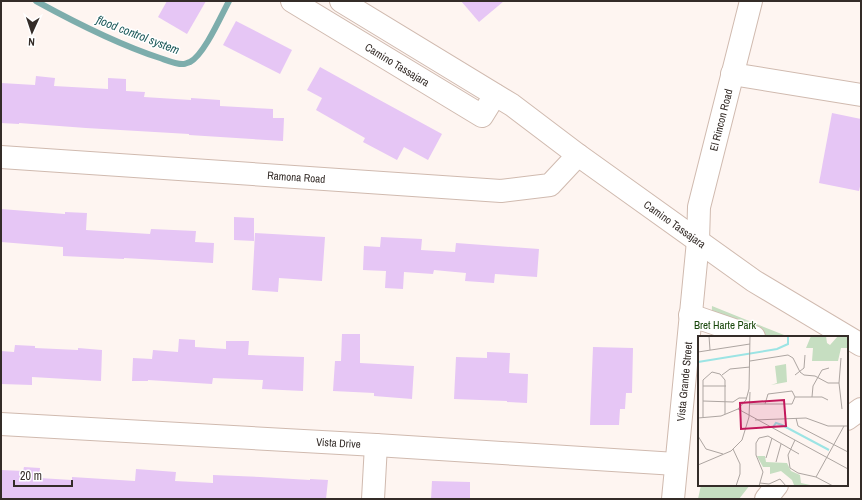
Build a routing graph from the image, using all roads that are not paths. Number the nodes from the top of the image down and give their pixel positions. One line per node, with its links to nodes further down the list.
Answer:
1 (292, 1): 5 (street, Camino Tassajara)
2 (341, 1): 5 (street, Camino Tassajara)
3 (751, 1): 4 (street, El Rincon Road)
4 (732, 74): 6 (street); 9 (street, El Rincon Road)
5 (495, 95): 7 (street, Camino Tassajara)
6 (861, 95)
7 (578, 155): 8 (street, Ramona Road); 9 (street, Camino Tassajara)
8 (1, 157)
9 (698, 241): 10 (street, Vista Grande Street); 12 (street, Camino Tassajara)
10 (690, 315): 11 (street); 19 (street, Vista Grande Street)
11 (751, 336)
12 (846, 336)
13 (848, 337): 14 (street, Camino Tassajara)
14 (861, 345)
15 (861, 409): 16 (street)
16 (848, 418)
17 (1, 424): 18 (street, Vista Drive)
18 (376, 445): 19 (street, Vista Drive); 21 (street)
19 (676, 464): 22 (street, Vista Grande Street)
20 (776, 486): 23 (street)
21 (373, 499)
22 (673, 499)
23 (766, 499)

